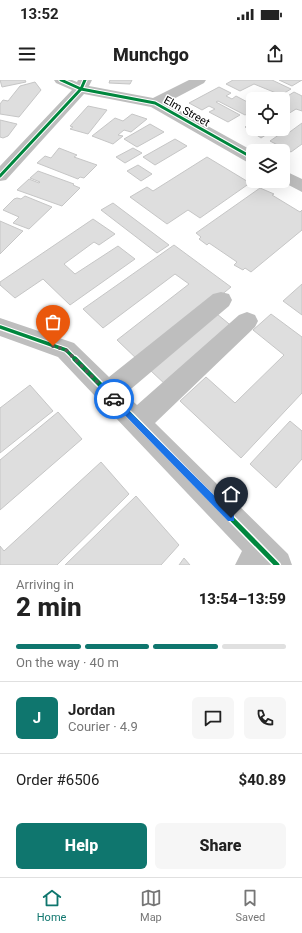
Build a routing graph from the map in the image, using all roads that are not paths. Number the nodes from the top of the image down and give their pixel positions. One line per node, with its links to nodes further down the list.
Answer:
1 (61, 80): 3 (street, Elm Street)
2 (200, 80): 4 (street)
3 (83, 84): 4 (street, Elm Street); 6 (street)
4 (155, 103): 5 (street, Elm Street)
5 (246, 154)
6 (0, 176)
7 (290, 179): 8 (street)
8 (302, 185)
9 (221, 300): 12 (street)
10 (247, 321): 13 (street)
11 (0, 327): 12 (street)
12 (108, 392): 13 (street)
13 (137, 422): 14 (street)
14 (263, 560)

